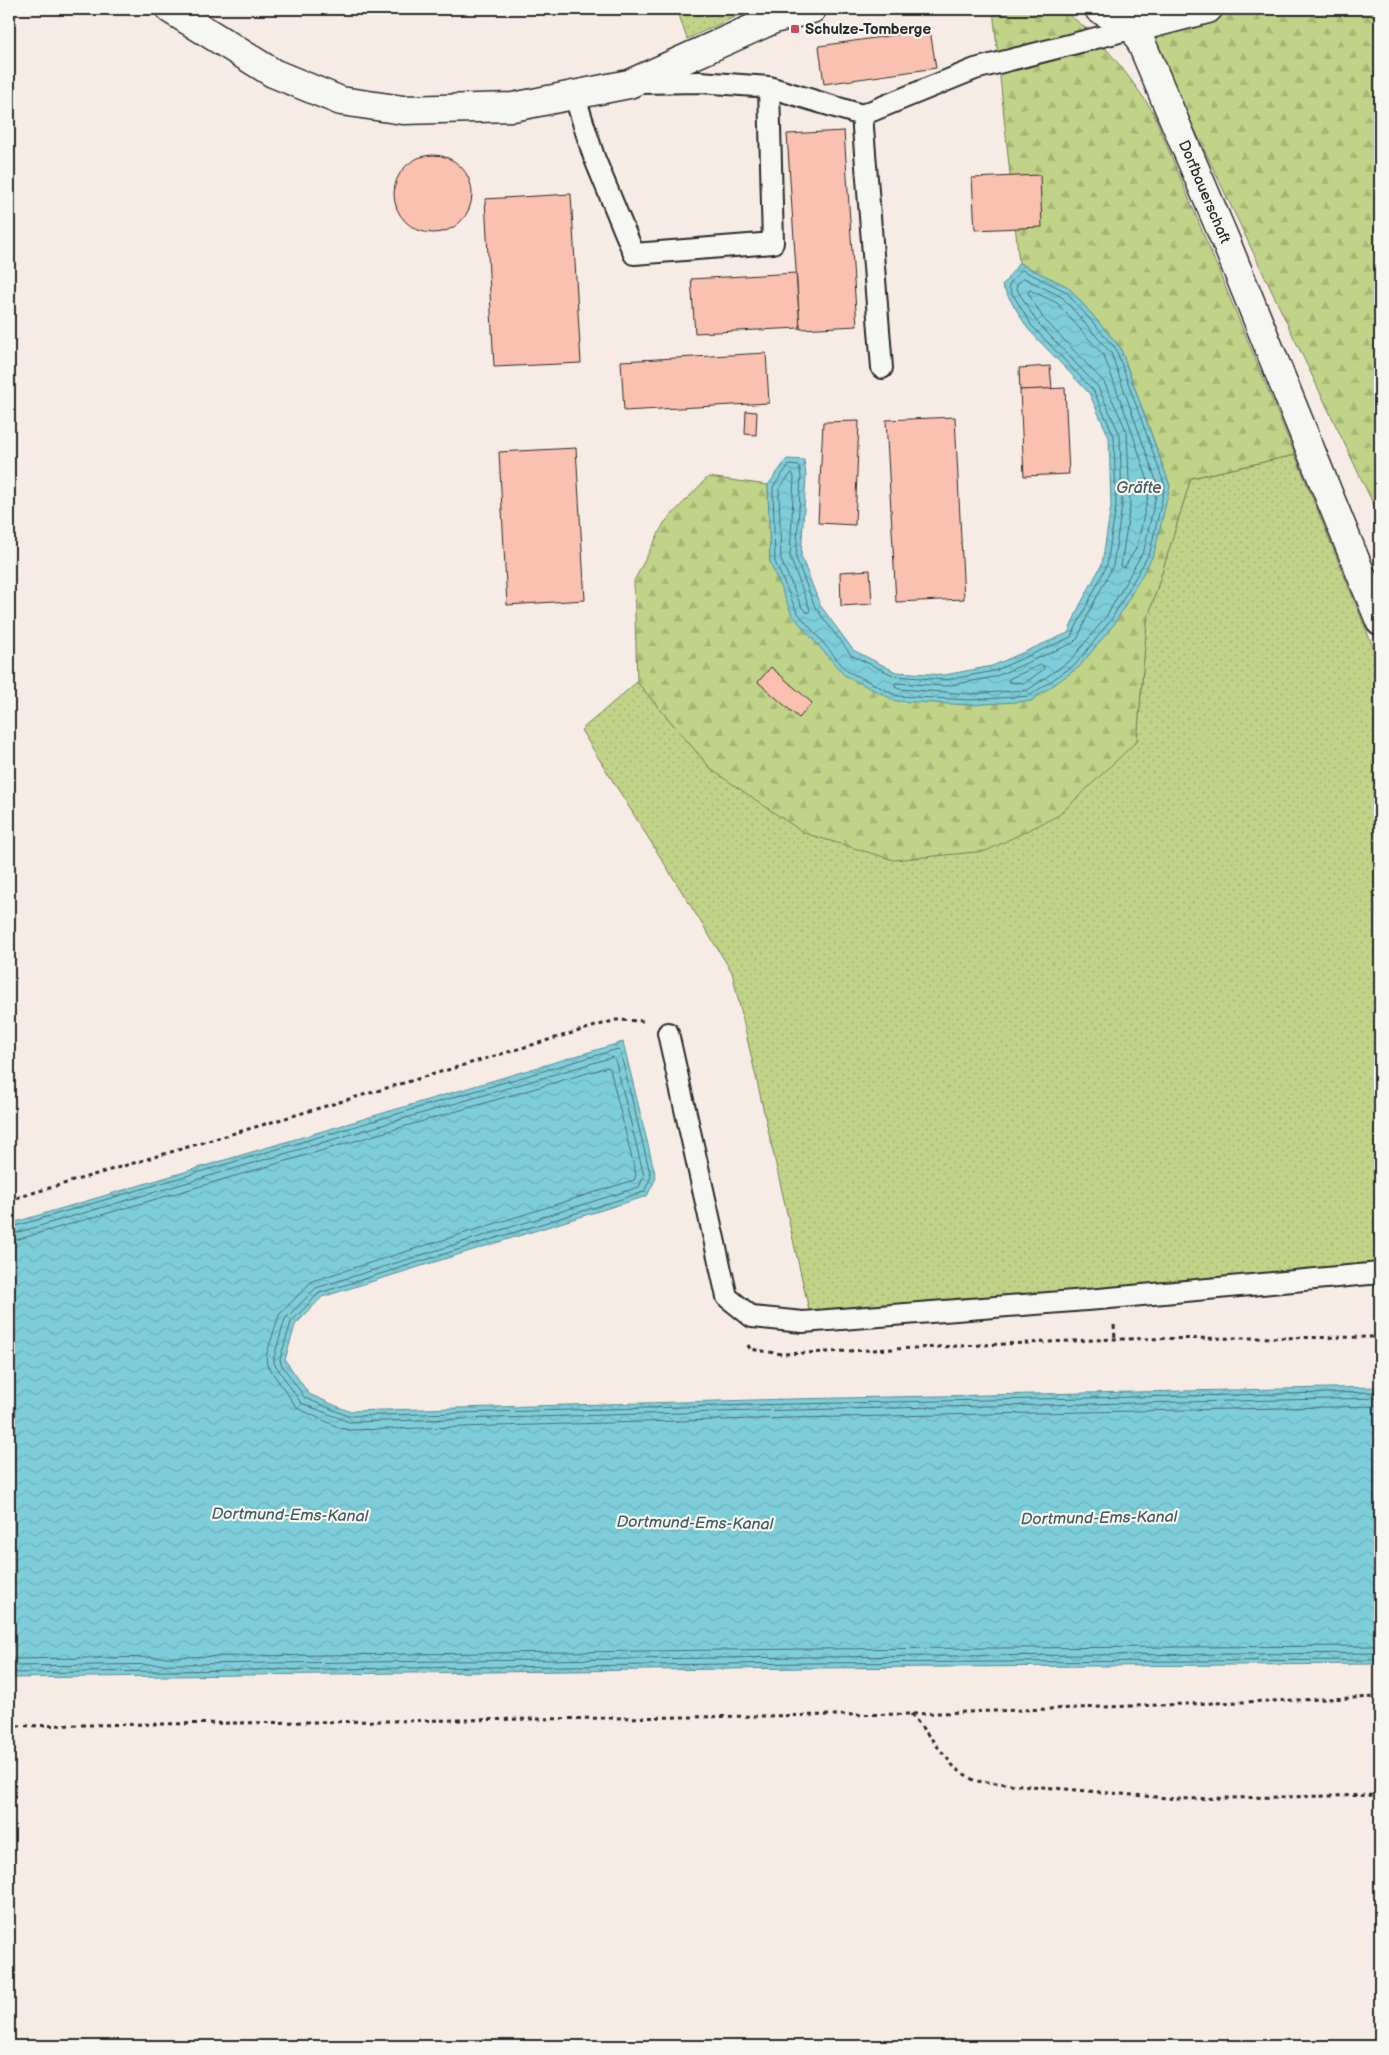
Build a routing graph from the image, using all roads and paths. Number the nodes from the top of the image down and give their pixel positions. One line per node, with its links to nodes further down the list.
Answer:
1 (170, 9): 8 (street)
2 (812, 9): 6 (street)
3 (1099, 9): 5 (street)
4 (1208, 9): 5 (street)
5 (1135, 28): 9 (lane); 11 (street, Dorfbauerschaft)
6 (629, 84): 7 (lane); 8 (street)
7 (769, 87): 8 (lane); 9 (lane)
8 (574, 94)
9 (862, 115): 10 (lane)
10 (882, 368)
11 (1380, 621)
12 (668, 1033): 13 (path); 14 (lane)
13 (9, 1200)
14 (1380, 1272)
15 (1380, 1337): 16 (path)
16 (745, 1341)
17 (1380, 1696): 18 (path)
18 (910, 1714): 19 (path); 20 (path)
19 (9, 1726)
20 (1380, 1795)

